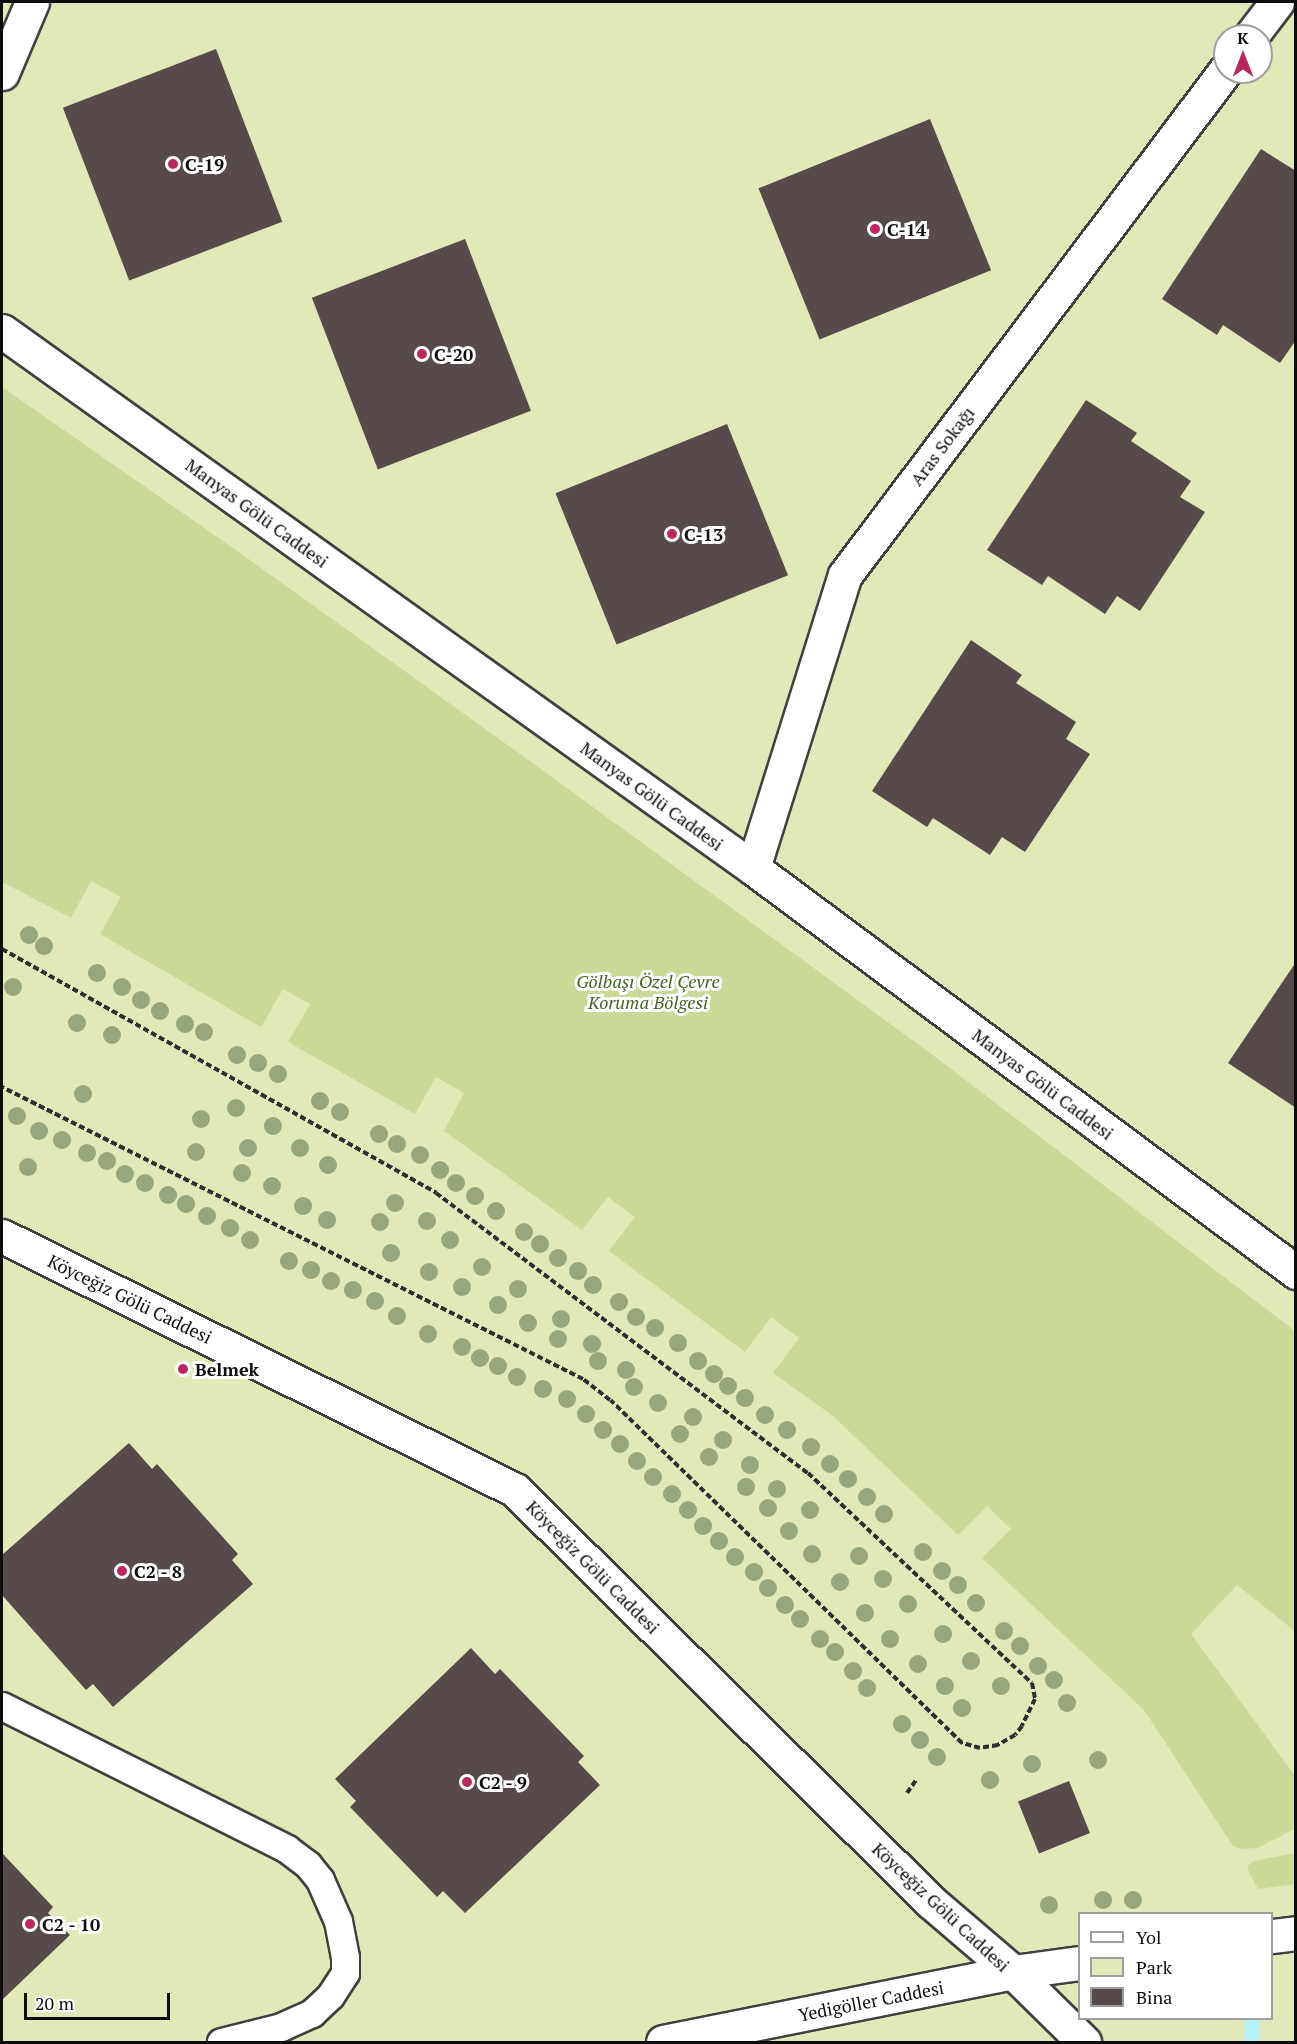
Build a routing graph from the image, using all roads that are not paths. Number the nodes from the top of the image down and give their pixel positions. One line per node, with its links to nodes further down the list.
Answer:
1 (32, 2): 4 (street)
2 (1278, 2): 3 (street)
3 (1261, 24)
4 (2, 73)
5 (1215, 84): 7 (street, Aras Sokağı)
6 (2, 331): 7 (street, Manyas Gölü Caddesi)
7 (753, 868): 9 (street, Manyas Gölü Caddesi)
8 (2, 1236): 14 (street, Köyceğiz Gölü Caddesi)
9 (1296, 1272)
10 (2, 1706): 15 (lane)
11 (1296, 1933): 12 (street)
12 (1273, 1936)
13 (1078, 1963): 14 (street, Yedigöller Caddesi)
14 (1013, 1972): 16 (street, Yedigöller Caddesi); 17 (street, Köyceğiz Gölü Caddesi)
15 (220, 2043)
16 (663, 2043)
17 (1084, 2043)

